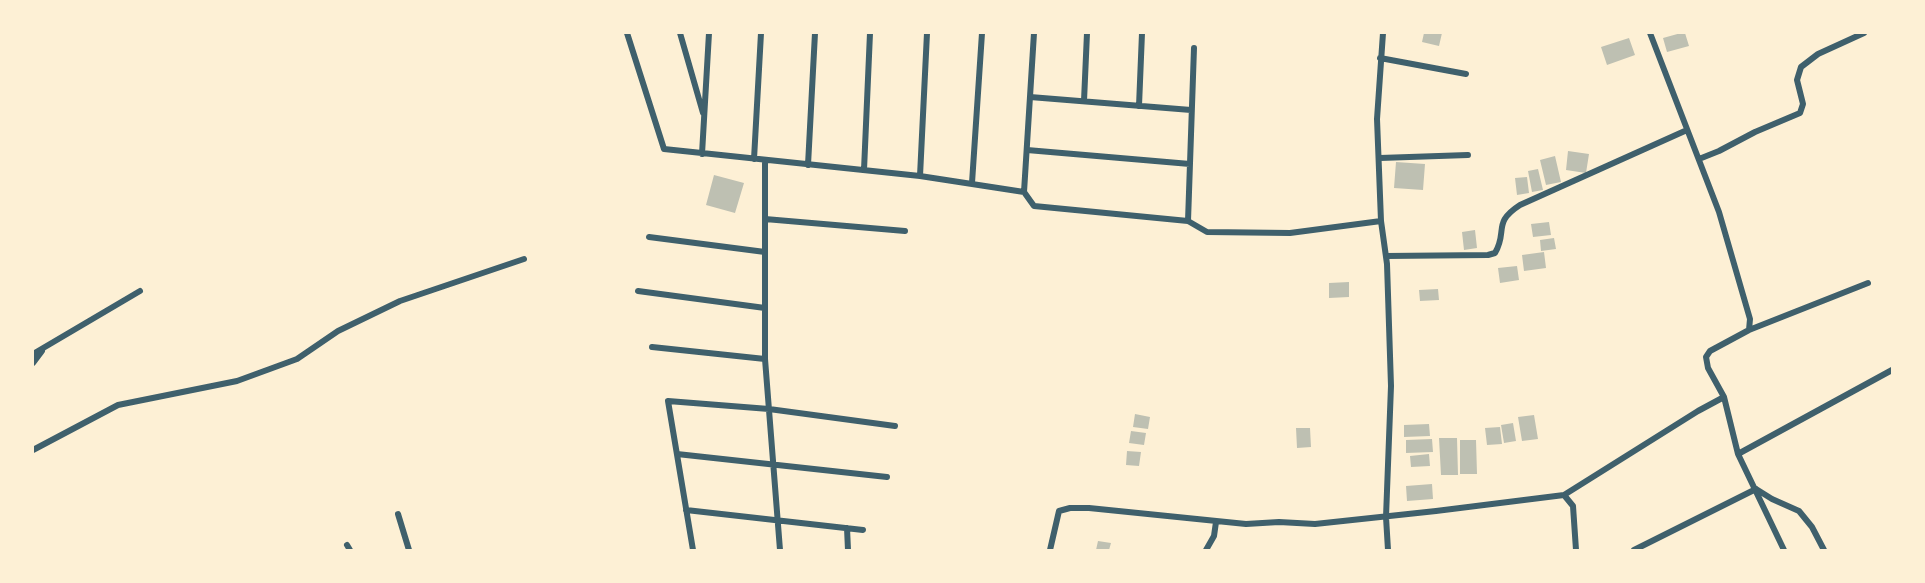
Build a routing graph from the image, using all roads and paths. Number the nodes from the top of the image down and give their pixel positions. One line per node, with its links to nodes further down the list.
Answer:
1 (627, 33): 25 (street)
2 (680, 33): 22 (street)
3 (709, 33): 22 (street)
4 (761, 33): 28 (street)
5 (815, 33): 32 (street)
6 (870, 33): 33 (street)
7 (927, 33): 34 (street)
8 (982, 33): 35 (street)
9 (1034, 33): 18 (street)
10 (1087, 33): 19 (street)
11 (1142, 33): 20 (street)
12 (1383, 33): 16 (street)
13 (1650, 33): 23 (street)
14 (1864, 33): 29 (street)
15 (1194, 48): 21 (street)
16 (1380, 58): 17 (street); 27 (street)
17 (1466, 74)
18 (1030, 97): 19 (street); 24 (street)
19 (1084, 101): 20 (street)
20 (1139, 106): 21 (street)
21 (1191, 110): 31 (street)
22 (704, 118): 25 (street)
23 (1687, 130): 29 (street); 43 (street)
24 (1027, 150): 31 (street); 36 (street)
25 (702, 154): 28 (street)
26 (1468, 155): 27 (street)
27 (1380, 158): 39 (street)
28 (754, 159): 30 (street)
29 (1699, 159): 49 (street)
30 (765, 160): 32 (street); 37 (street)
31 (1190, 164): 38 (street)
32 (808, 165): 33 (street)
33 (864, 170): 34 (street)
34 (920, 176): 35 (street)
35 (972, 183): 36 (street)
36 (1024, 192): 38 (street)
37 (765, 219): 40 (street); 42 (street)
38 (1188, 221): 39 (street)
39 (1382, 221): 43 (street)
40 (905, 231)
41 (649, 237): 42 (street)
42 (765, 252): 48 (street)
43 (1386, 256): 68 (street)
44 (524, 259): 59 (street)
45 (1868, 283): 49 (street)
46 (140, 291): 51 (street)
47 (638, 291): 48 (street)
48 (765, 308): 53 (street)
49 (1749, 330): 56 (street)
50 (652, 347): 53 (street)
51 (45, 349): 52 (street); 54 (street)
52 (33, 354)
53 (765, 359): 57 (street)
54 (33, 363)
55 (1892, 370): 61 (street)
56 (1724, 397): 61 (street); 65 (street)
57 (769, 409): 58 (street); 60 (street); 62 (street)
58 (895, 426)
59 (33, 450)
60 (677, 454): 62 (street); 66 (street)
61 (1738, 454): 64 (street)
62 (773, 465): 63 (street); 69 (street)
63 (887, 477)
64 (1756, 489): 81 (street); 82 (street); 83 (street)
65 (1564, 495): 68 (street); 80 (street)
66 (687, 510): 69 (street); 74 (street)
67 (398, 514): 73 (street)
68 (1386, 517): 70 (street); 79 (street)
69 (777, 520): 71 (street); 75 (street)
70 (1216, 522): 77 (street); 78 (street)
71 (847, 528): 72 (street); 76 (street)
72 (863, 530)
73 (409, 550)
74 (693, 550)
75 (780, 550)
76 (848, 550)
77 (1050, 550)
78 (1206, 550)
79 (1388, 550)
80 (1576, 550)
81 (1634, 550)
82 (1784, 550)
83 (1824, 550)

